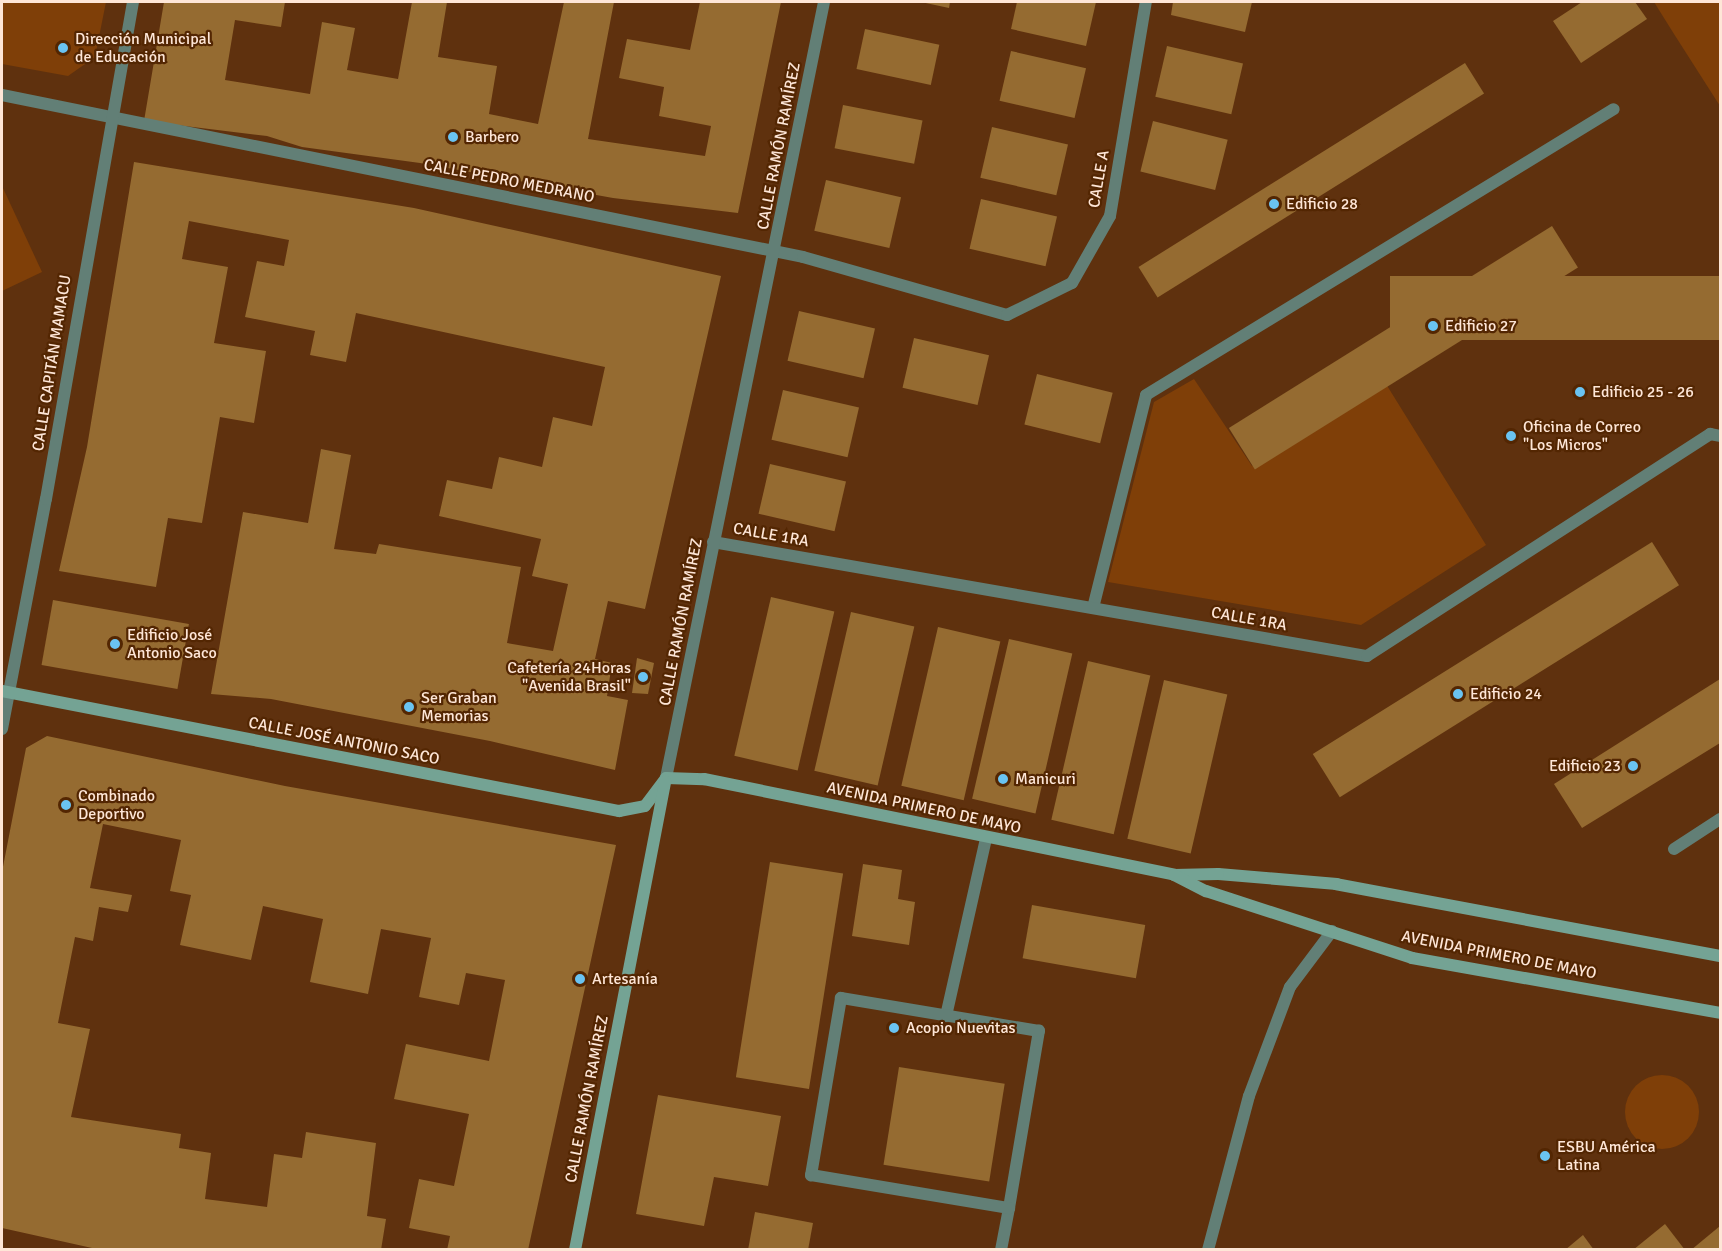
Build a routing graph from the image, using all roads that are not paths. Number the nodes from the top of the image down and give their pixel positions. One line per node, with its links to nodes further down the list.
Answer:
1 (133, 2): 6 (street, CALLE CAPITÁN MAMACU)
2 (824, 2): 7 (street, CALLE RAMÓN RAMÍREZ)
3 (1146, 2): 8 (street, CALLE A)
4 (2, 95): 6 (street, CALLE PEDRO MEDRANO)
5 (1614, 109): 11 (street)
6 (111, 118): 7 (street, CALLE PEDRO MEDRANO); 12 (street, CALLE CAPITÁN MAMACU)
7 (775, 251): 8 (street, CALLE PEDRO MEDRANO); 10 (street, CALLE RAMÓN RAMÍREZ)
8 (1007, 315)
9 (1720, 436): 11 (street, CALLE 1RA)
10 (713, 542): 11 (street, CALLE 1RA); 14 (street, CALLE RAMÓN RAMÍREZ)
11 (1093, 608)
12 (5, 692): 13 (street, CALLE CAPITÁN MAMACU); 14 (main road, CALLE JOSÉ ANTONIO SACO)
13 (2, 729)
14 (666, 778): 16 (main road, AVENIDA PRIMERO DE MAYO); 24 (main road, CALLE RAMÓN RAMÍREZ)
15 (1720, 819): 17 (street)
16 (986, 838): 18 (main road, AVENIDA PRIMERO DE MAYO); 22 (street)
17 (1674, 849)
18 (1174, 875): 19 (main road, AVENIDA PRIMERO DE MAYO); 20 (main road, AVENIDA PRIMERO DE MAYO)
19 (1332, 931): 21 (main road, AVENIDA PRIMERO DE MAYO); 26 (street)
20 (1720, 956)
21 (1720, 1013)
22 (946, 1016): 23 (street); 23 (street)
23 (1009, 1208): 25 (street)
24 (575, 1250)
25 (1001, 1250)
26 (1208, 1250)

